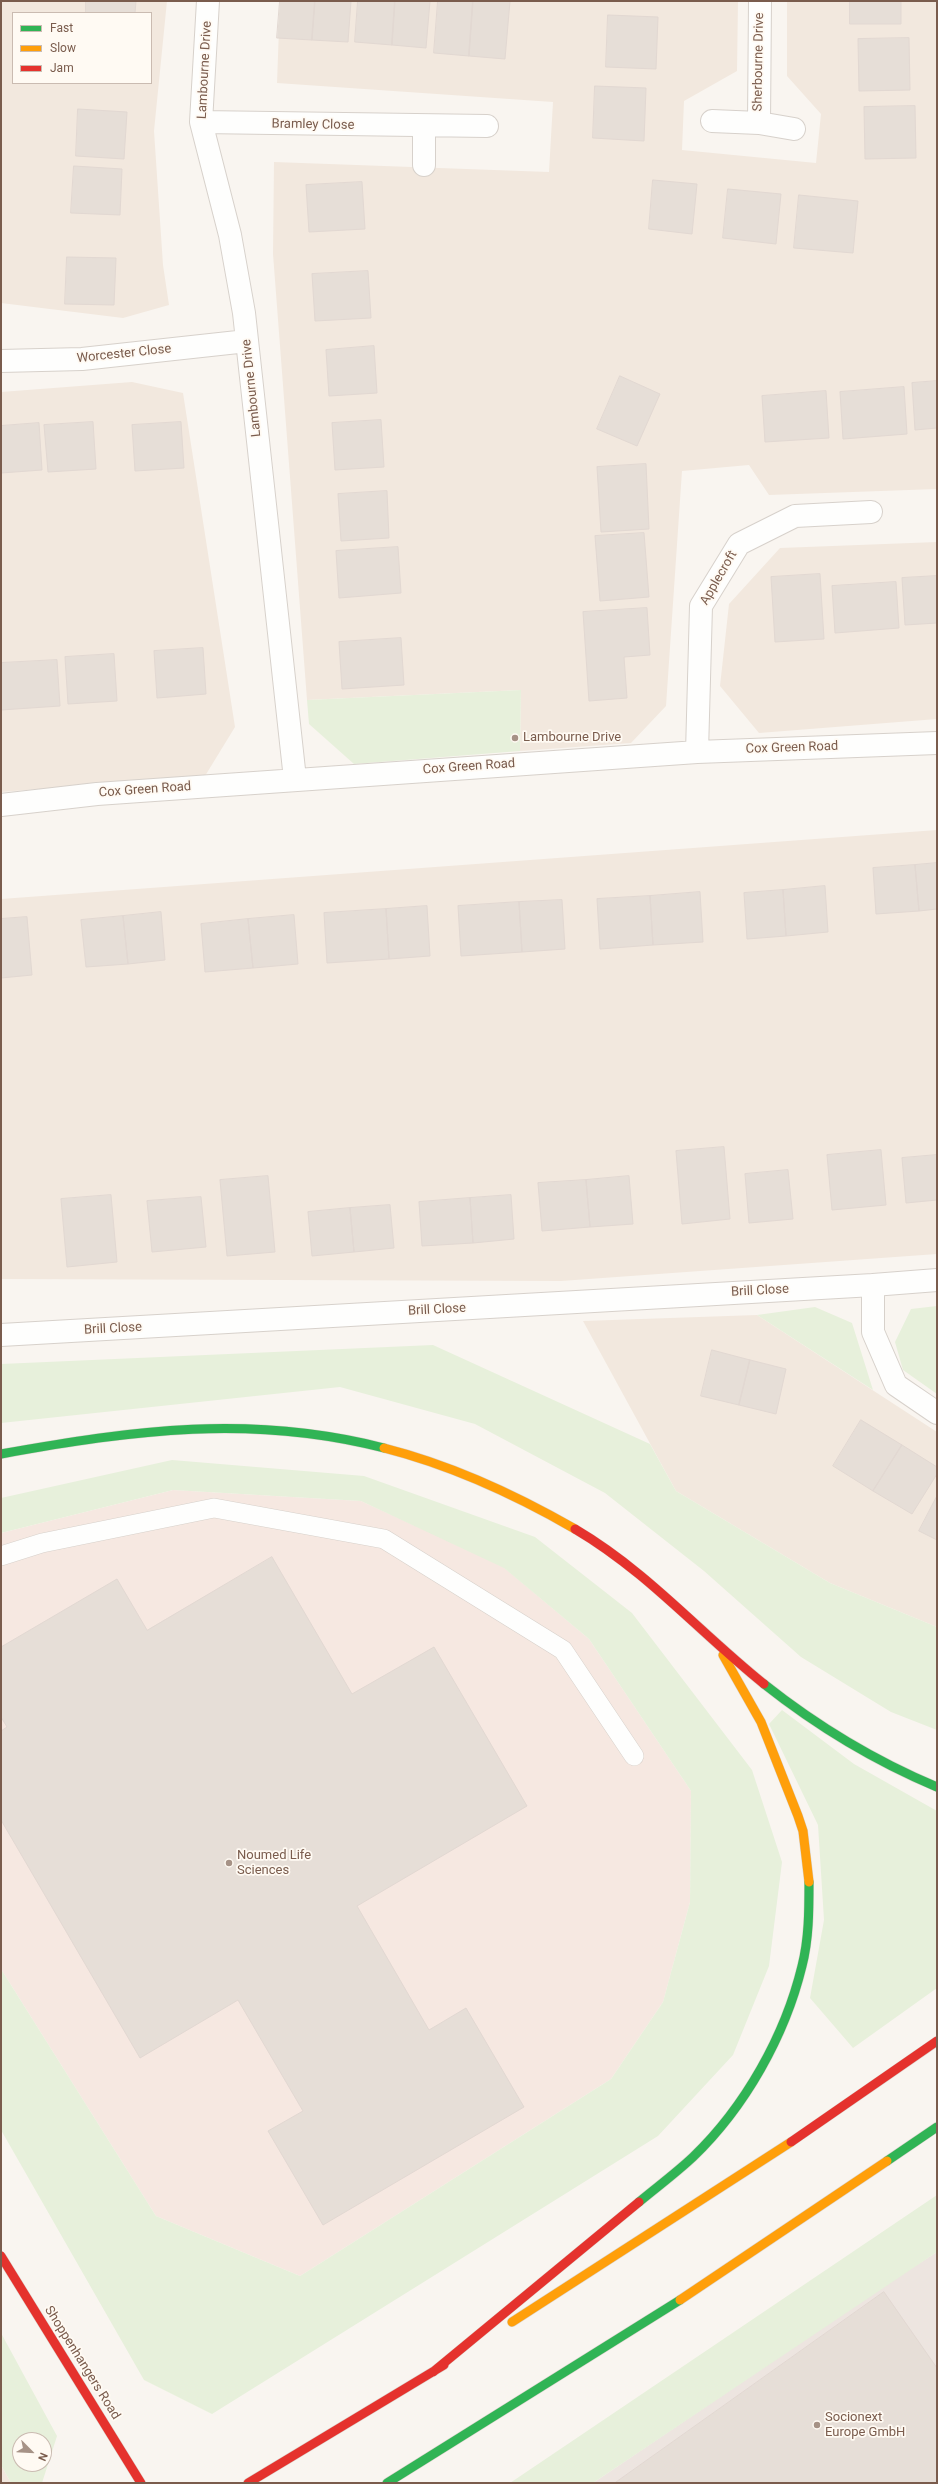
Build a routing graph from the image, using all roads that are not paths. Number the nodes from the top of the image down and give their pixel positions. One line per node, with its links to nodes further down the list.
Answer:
1 (208, 1): 4 (street, Lambourne Drive)
2 (760, 1): 5 (street, Sherbourne Drive)
3 (712, 121): 5 (street, Sherbourne Drive)
4 (202, 122): 7 (street, Bramley Close); 10 (street, Lambourne Drive)
5 (759, 123): 8 (street, Sherbourne Drive)
6 (487, 126): 7 (street, Bramley Close)
7 (424, 127): 9 (street)
8 (794, 129)
9 (424, 165)
10 (247, 341): 11 (street, Worcester Close); 15 (street, Lambourne Drive)
11 (1, 361)
12 (871, 512): 14 (street, Applecroft)
13 (937, 743): 14 (street, Cox Green Road)
14 (697, 752): 15 (street, Cox Green Road)
15 (295, 779): 16 (street, Cox Green Road)
16 (1, 805)
17 (937, 1280): 18 (street, Brill Close)
18 (873, 1285): 19 (street, Brill Close); 20 (street)
19 (1, 1335)
20 (937, 1413)
21 (1, 1454): 23 (main road)
22 (1, 1556): 24 (lane)
23 (717, 1645): 25 (main road); 29 (main road)
24 (634, 1756)
25 (937, 1787)
26 (937, 2041): 29 (main road)
27 (937, 2127): 32 (main road)
28 (1, 2256): 30 (main road, Shoppenhangers Road)
29 (433, 2372): 31 (main road)
30 (141, 2483)
31 (248, 2483)
32 (387, 2483)

